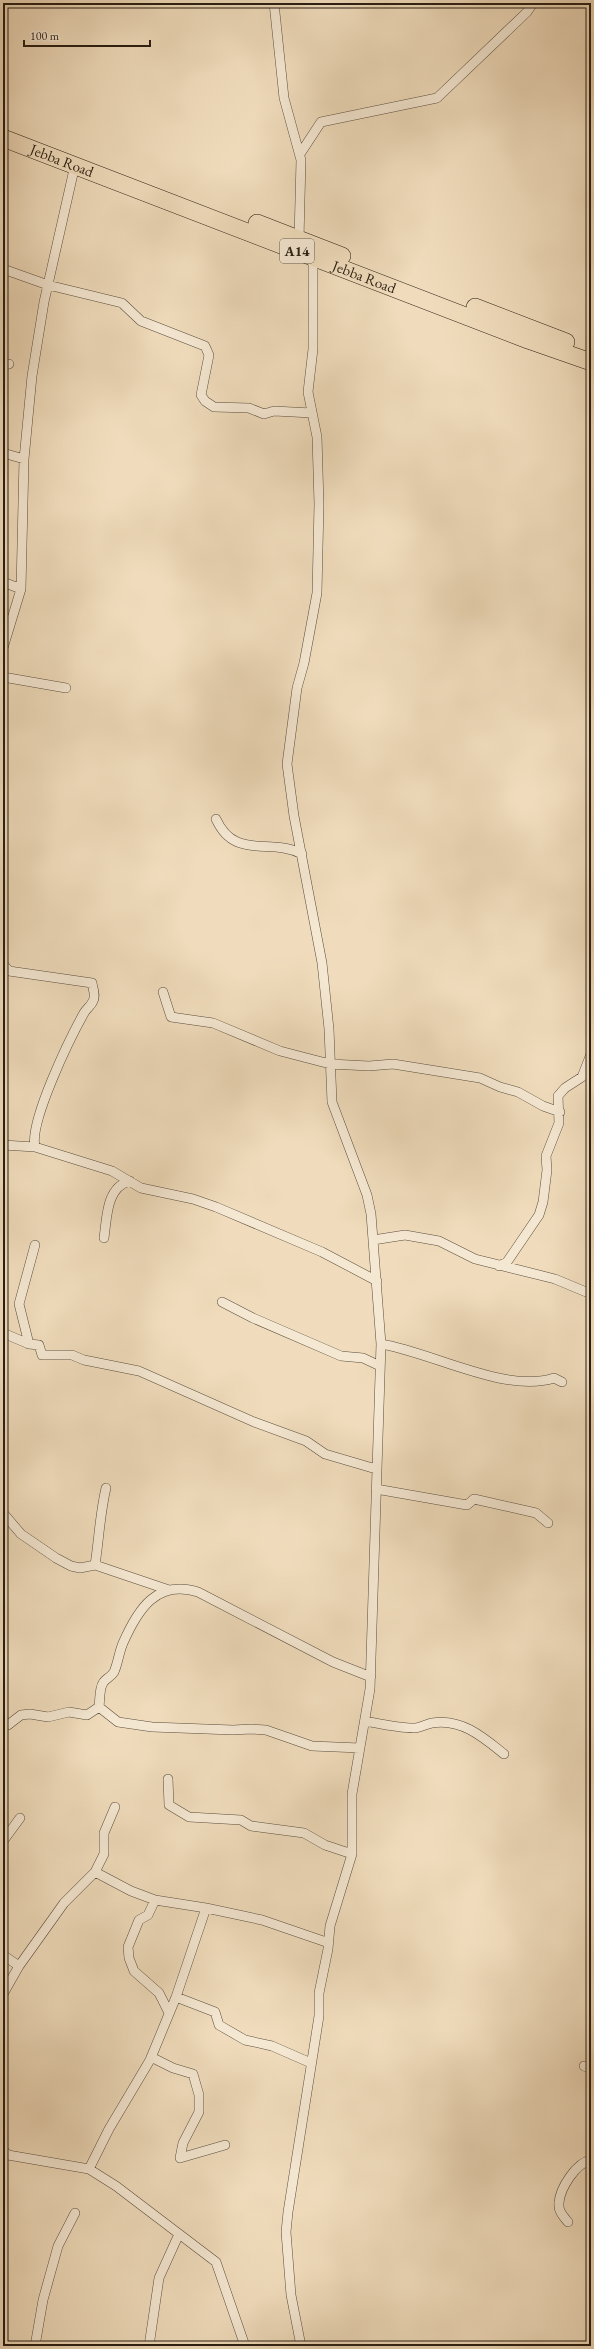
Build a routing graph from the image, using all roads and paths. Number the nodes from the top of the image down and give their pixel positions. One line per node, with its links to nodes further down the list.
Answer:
1 (274, 3): 5 (street)
2 (533, 3): 5 (street)
3 (3, 127): 7 (highway)
4 (3, 138): 6 (highway, Jebba Road / A14)
5 (300, 154): 7 (street)
6 (76, 165): 8 (highway, Jebba Road / A14); 10 (street)
7 (299, 239): 11 (highway)
8 (313, 257): 12 (highway, Jebba Road / A14); 13 (street)
9 (3, 269): 10 (street)
10 (48, 285): 13 (street); 15 (street)
11 (591, 351)
12 (591, 362)
13 (312, 413): 22 (street)
14 (3, 453): 15 (street)
15 (24, 459): 17 (street)
16 (3, 582): 17 (street)
17 (21, 589): 18 (street)
18 (3, 648)
19 (3, 677): 20 (street)
20 (66, 688)
21 (216, 819): 22 (street)
22 (302, 854): 26 (street)
23 (3, 964): 29 (street)
24 (163, 992): 26 (street)
25 (591, 1054): 27 (street)
26 (330, 1064): 27 (street); 32 (street)
27 (560, 1112): 34 (street)
28 (3, 1145): 29 (street)
29 (35, 1147): 30 (street)
30 (130, 1181): 31 (street); 37 (street)
31 (104, 1238)
32 (372, 1240): 35 (street); 37 (street)
33 (35, 1245): 41 (street)
34 (513, 1253): 35 (street); 36 (street)
35 (499, 1266): 36 (street)
36 (522, 1271): 38 (street)
37 (377, 1281): 42 (street)
38 (591, 1294)
39 (222, 1302): 43 (street)
40 (3, 1333): 41 (street)
41 (29, 1344): 45 (street)
42 (381, 1344): 43 (street); 44 (street)
43 (380, 1366): 45 (street)
44 (562, 1382)
45 (376, 1468): 47 (street)
46 (106, 1488): 50 (street)
47 (376, 1489): 49 (street); 52 (street)
48 (3, 1513): 50 (street)
49 (548, 1522)
50 (95, 1565): 51 (street)
51 (168, 1590): 52 (street); 53 (street)
52 (371, 1677): 54 (street)
53 (98, 1708): 55 (street); 56 (street)
54 (365, 1721): 56 (street); 57 (street)
55 (3, 1722)
56 (360, 1748): 62 (street)
57 (504, 1754)
58 (168, 1778): 62 (street)
59 (115, 1807): 63 (street)
60 (20, 1818): 61 (street)
61 (3, 1841)
62 (352, 1854): 66 (street)
63 (95, 1872): 64 (street); 68 (street)
64 (155, 1900): 65 (street); 71 (street)
65 (206, 1908): 66 (street); 70 (street)
66 (329, 1943): 73 (street)
67 (3, 1955): 68 (street)
68 (19, 1966): 69 (street)
69 (3, 1994)
70 (176, 1997): 71 (street); 73 (street)
71 (169, 2013): 72 (street)
72 (151, 2057): 74 (street); 77 (street)
73 (312, 2063): 84 (street)
74 (225, 2145)
75 (3, 2150): 77 (street)
76 (591, 2160): 79 (street)
77 (89, 2169): 80 (street)
78 (75, 2213): 81 (street)
79 (568, 2222)
80 (179, 2234): 82 (street); 83 (street)
81 (35, 2346)
82 (149, 2346)
83 (245, 2346)
84 (301, 2346)

